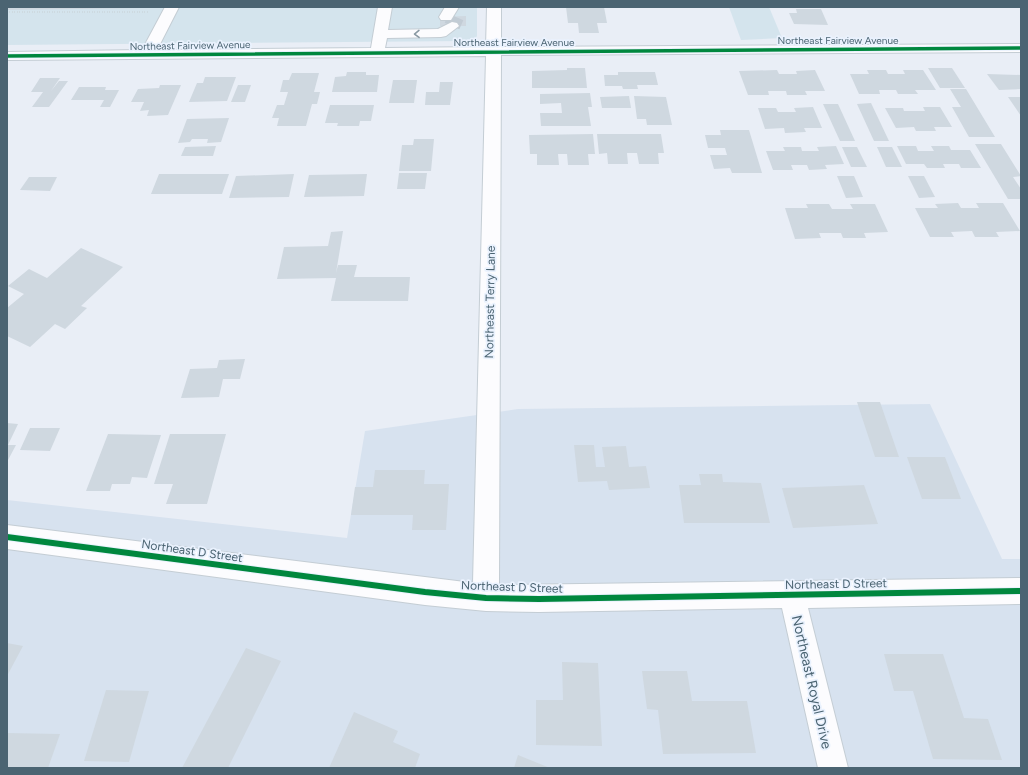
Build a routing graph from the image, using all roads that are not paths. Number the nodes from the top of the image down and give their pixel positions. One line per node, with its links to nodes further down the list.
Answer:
1 (385, 7): 5 (street)
2 (494, 7): 7 (street, Northeast Terry Lane)
3 (170, 9): 9 (street)
4 (450, 19): 5 (street, one-way to 5)
5 (380, 34): 8 (street)
6 (1021, 48): 7 (street, Northeast Fairview Avenue)
7 (494, 51): 8 (street, Northeast Fairview Avenue); 14 (street, Northeast Terry Lane)
8 (377, 52): 9 (street, Northeast Fairview Avenue)
9 (147, 55): 10 (street, Northeast Fairview Avenue)
10 (7, 56)
11 (7, 537): 14 (street, Northeast D Street)
12 (1021, 591): 13 (street, Northeast D Street)
13 (792, 595): 14 (street, Northeast D Street); 15 (street, Northeast Royal Drive)
14 (486, 598)
15 (833, 768)

